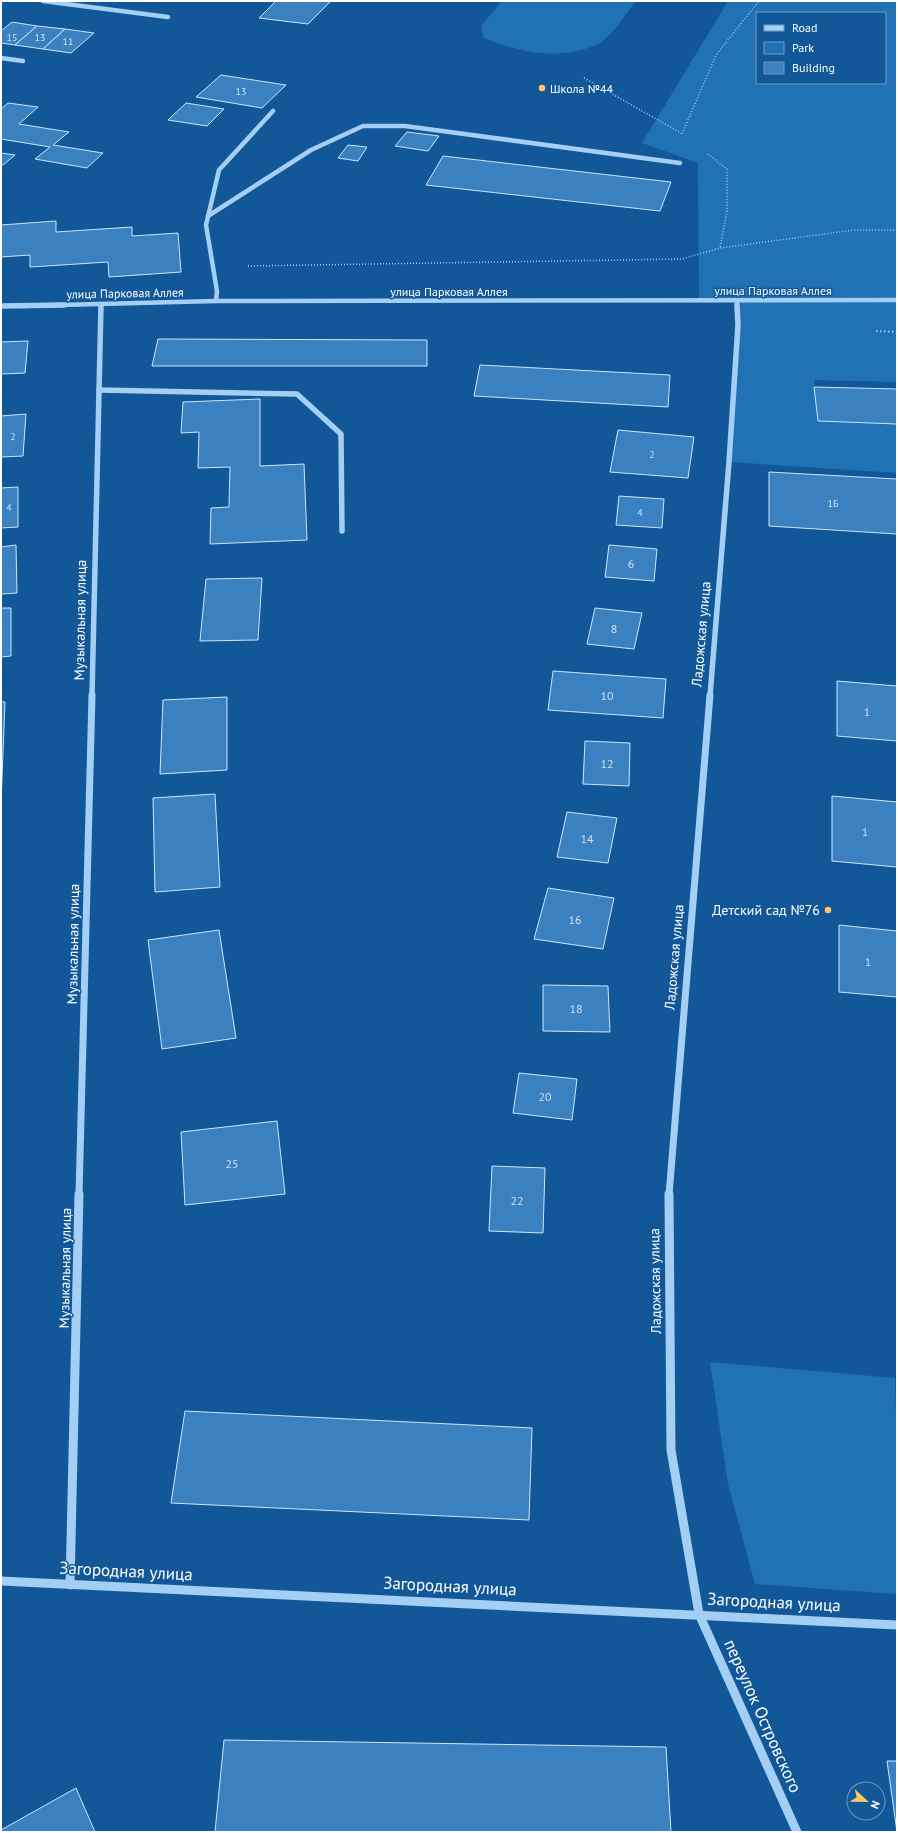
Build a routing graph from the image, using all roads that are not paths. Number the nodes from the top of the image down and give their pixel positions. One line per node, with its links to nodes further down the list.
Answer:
1 (43, 1): 2 (street)
2 (168, 17)
3 (1, 58): 4 (street)
4 (22, 61)
5 (273, 111): 7 (street)
6 (680, 163): 7 (street)
7 (208, 216): 10 (street)
8 (737, 300): 9 (street, улица Парковая Аллея); 10 (street, улица Парковая Аллея); 17 (street, Ладожская улица)
9 (897, 300)
10 (216, 301): 11 (street, улица Парковая Аллея)
11 (101, 304): 12 (street, улица Парковая Аллея); 13 (street, Музыкальная улица)
12 (1, 306)
13 (99, 390): 14 (street); 16 (street, Музыкальная улица)
14 (342, 531)
15 (1, 1581): 16 (street, Загородная улица)
16 (70, 1584): 17 (street, Загородная улица)
17 (699, 1614): 18 (street, Загородная улица); 19 (street, переулок Островского)
18 (897, 1626)
19 (797, 1832)

